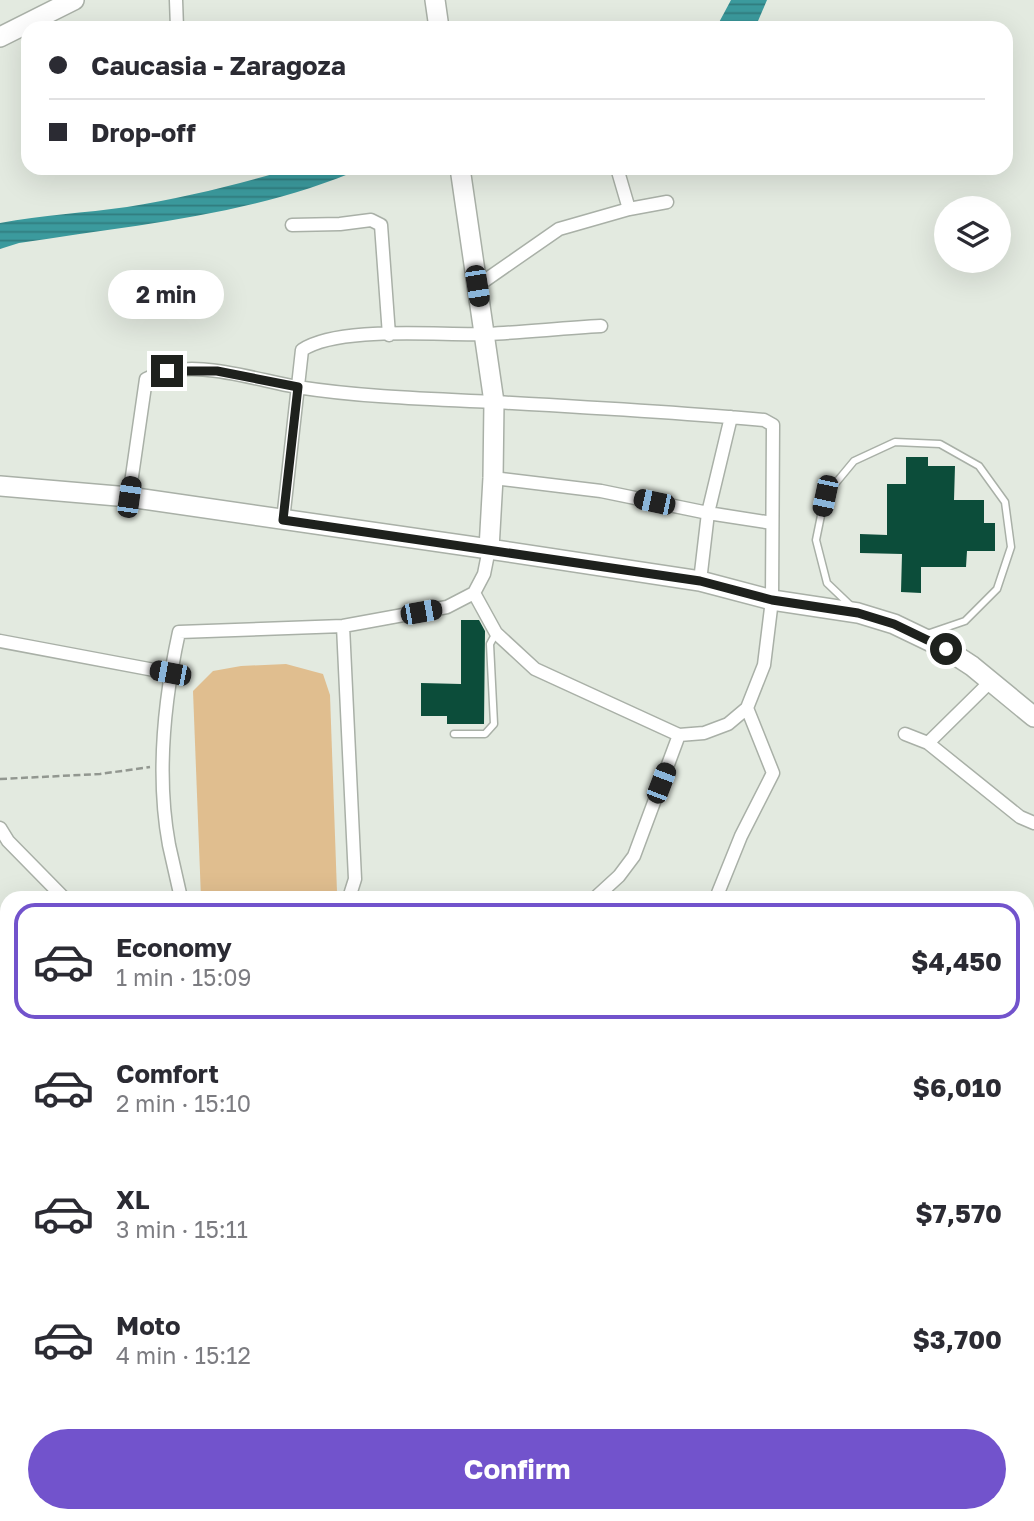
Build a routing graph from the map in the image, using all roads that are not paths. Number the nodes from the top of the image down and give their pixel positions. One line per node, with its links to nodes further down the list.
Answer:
1 (74, 0): 4 (main road)
2 (176, 0): 5 (street)
3 (435, 0): 6 (main road)
4 (32, 21)
5 (177, 21)
6 (438, 21)
7 (21, 26): 8 (main road)
8 (0, 37)
9 (465, 175): 14 (main road)
10 (619, 175): 12 (street)
11 (667, 202): 12 (street)
12 (629, 209): 14 (street)
13 (292, 225): 17 (street)
14 (477, 286): 16 (main road)
15 (601, 326): 16 (street)
16 (485, 334): 17 (street); 19 (main road)
17 (388, 335): 18 (street)
18 (298, 387): 19 (street); 23 (street); 25 (street)
19 (494, 402): 20 (street); 21 (main road)
20 (731, 417): 24 (street); 26 (street)
21 (493, 478): 24 (street); 27 (main road)
22 (0, 486): 23 (main road)
23 (129, 497): 25 (main road)
24 (708, 513): 26 (street); 28 (street)
25 (283, 520): 27 (main road)
26 (772, 523): 30 (street)
27 (489, 549): 28 (main road); 29 (street)
28 (700, 581): 30 (main road)
29 (474, 593): 32 (street); 33 (street)
30 (772, 600): 31 (main road); 38 (street)
31 (858, 613): 34 (main road); 34 (lane)
32 (342, 626): 36 (street); 48 (street)
33 (496, 633): 40 (lane); 42 (street)
34 (922, 636): 37 (main road)
35 (0, 641): 36 (street)
36 (170, 673): 47 (street)
37 (991, 681): 39 (main road); 43 (street)
38 (747, 708): 42 (street); 50 (street)
39 (1034, 717)
40 (454, 734)
41 (905, 734): 43 (street)
42 (679, 735): 49 (street)
43 (928, 743): 44 (street)
44 (1034, 823)
45 (0, 828): 46 (street)
46 (57, 891)
47 (179, 891)
48 (351, 891)
49 (603, 891)
50 (719, 891)

